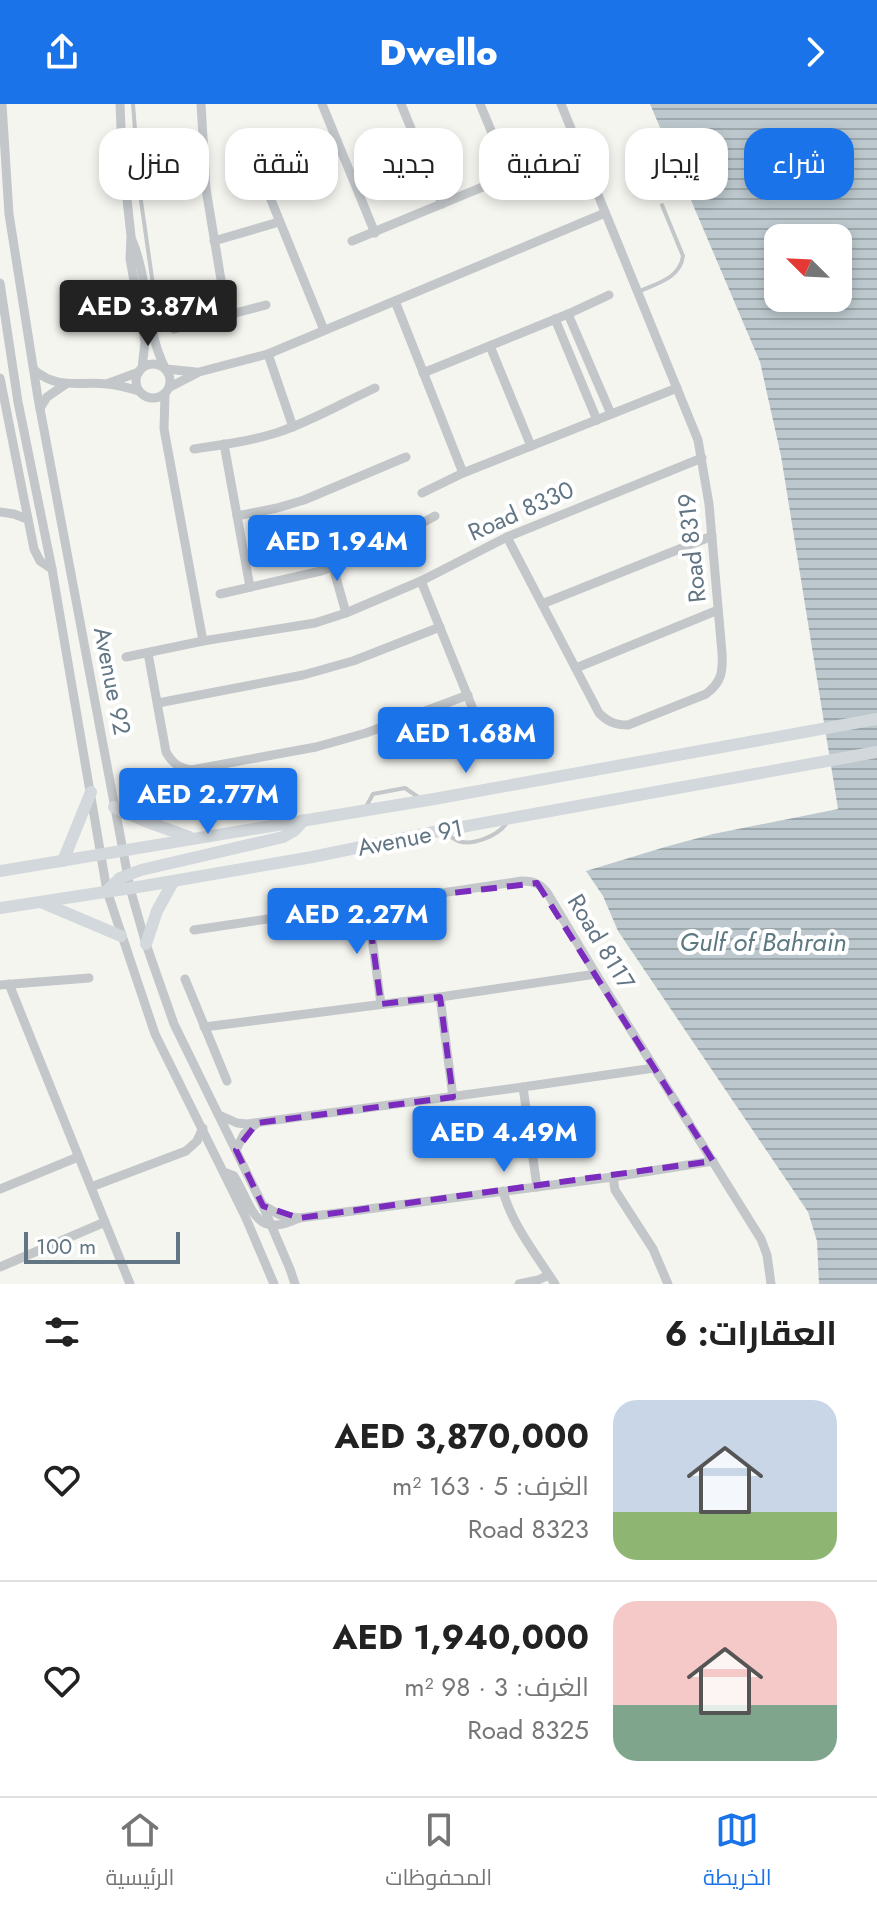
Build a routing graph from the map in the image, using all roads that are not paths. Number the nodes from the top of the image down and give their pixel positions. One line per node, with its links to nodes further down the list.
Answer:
1 (2, 104): 36 (street, Avenue 92)
2 (120, 104): 19 (street)
3 (133, 104): 27 (lane)
4 (201, 104): 20 (street)
5 (322, 104): 18 (street)
6 (401, 104): 14 (street)
7 (480, 104): 9 (street)
8 (561, 104): 10 (street, Road 8319)
9 (490, 128)
10 (571, 128)
11 (479, 189): 14 (street)
12 (270, 200): 17 (street)
13 (600, 200): 16 (street, Road 8319)
14 (442, 204): 18 (street)
15 (662, 205): 23 (lane)
16 (605, 213): 23 (street, Road 8319); 25 (street)
17 (279, 222): 20 (street); 32 (street)
18 (375, 233): 21 (street)
19 (131, 236): 27 (street); 37 (street)
20 (214, 241): 29 (street)
21 (352, 241)
22 (0, 283): 68 (street, Avenue 92)
23 (638, 292): 44 (street, Road 8319)
24 (609, 295): 28 (street)
25 (395, 301): 32 (street); 39 (street)
26 (266, 305): 29 (street)
27 (149, 314): 35 (street)
28 (568, 314): 30 (street); 49 (street)
29 (227, 316): 31 (street)
30 (555, 319): 33 (street); 50 (street)
31 (174, 329)
32 (324, 330): 34 (street)
33 (490, 346): 39 (street); 54 (street)
34 (268, 354): 38 (street); 51 (street)
35 (165, 369): 37 (street); 38 (street); 45 (street)
36 (34, 370): 42 (street); 48 (street, Avenue 92)
37 (140, 370): 41 (street); 46 (street)
38 (199, 372): 45 (street)
39 (423, 373): 58 (street)
40 (0, 378): 47 (street)
41 (106, 383): 42 (street); 46 (street)
42 (66, 384): 48 (street)
43 (375, 388): 51 (street)
44 (677, 388): 49 (street); 57 (street, Road 8319)
45 (167, 390): 46 (street); 52 (street)
46 (142, 394): 52 (street)
47 (2, 396): 60 (street)
48 (40, 408): 86 (street, Avenue 92)
49 (611, 414): 50 (street)
50 (597, 420): 54 (street)
51 (293, 427): 53 (street)
52 (164, 429): 76 (street)
53 (224, 444): 55 (street); 62 (street)
54 (531, 446): 58 (street)
55 (194, 449)
56 (406, 457): 62 (street)
57 (702, 458): 65 (street, Road 8319); 66 (street, Road 8330)
58 (463, 473): 59 (street)
59 (422, 493)
60 (23, 499): 61 (street); 64 (street)
61 (0, 512): 64 (street)
62 (237, 516): 70 (street)
63 (435, 516): 67 (street)
64 (27, 519): 68 (street)
65 (712, 536): 72 (street); 73 (street, Road 8319)
66 (507, 537): 69 (street, Road 8330); 72 (street, Road 8319)
67 (333, 567): 70 (street); 74 (street)
68 (52, 569): 85 (street, Avenue 92)
69 (421, 581): 74 (street, Road 8330); 75 (street)
70 (250, 587): 71 (street)
71 (220, 594)
72 (542, 604): 79 (street, Road 8319)
73 (718, 610): 79 (street); 79 (street, Road 8319)
74 (346, 613): 76 (street, Road 8330)
75 (440, 627): 80 (street); 81 (street)
76 (203, 641): 77 (street, Road 8330)
77 (148, 653): 78 (street, Road 8330); 81 (street)
78 (126, 657)
79 (576, 668)
80 (468, 695): 81 (street); 83 (street)
81 (158, 703)
82 (877, 719): 87 (street, Avenue 91)
83 (481, 729)
84 (877, 752): 94 (street, Avenue 91)
85 (91, 792): 90 (street, Avenue 92); 91 (street)
86 (114, 807): 88 (street); 89 (street, Avenue 92)
87 (304, 820): 88 (street, Avenue 91); 93 (street)
88 (192, 838): 89 (street, Avenue 91)
89 (122, 850): 90 (street, Avenue 91); 93 (street, Avenue 92)
90 (102, 855): 91 (street, Avenue 91); 96 (street, Avenue 92)
91 (63, 861): 92 (street, Avenue 91)
92 (0, 871)
93 (127, 874): 95 (street, Avenue 92); 96 (street)
94 (173, 882): 95 (street, Avenue 91); 102 (street)
95 (130, 888): 96 (street, Avenue 91); 102 (street, Avenue 92)
96 (107, 891): 97 (street, Avenue 91); 101 (street, Avenue 92)
97 (40, 902): 99 (street, Avenue 91); 101 (street)
98 (367, 903): 100 (street, Road 8117); 103 (street, Road 8117); 108 (street)
99 (0, 908)
100 (194, 930)
101 (121, 936): 116 (street, Avenue 92)
102 (146, 944): 114 (street, Avenue 92)
103 (596, 974): 107 (street); 110 (street, Road 8117)
104 (89, 978): 106 (street)
105 (185, 979): 109 (street)
106 (4, 984): 120 (street)
107 (440, 997): 108 (street); 113 (street)
108 (381, 1004): 109 (street)
109 (204, 1027): 111 (street)
110 (654, 1068): 112 (street); 121 (street, Road 8117)
111 (227, 1081)
112 (523, 1087): 113 (street); 125 (street)
113 (453, 1097): 115 (street)
114 (219, 1115): 115 (street); 117 (street, Avenue 92)
115 (257, 1123): 117 (street)
116 (203, 1128): 118 (street); 119 (street, Avenue 92)
117 (236, 1150): 128 (street, Avenue 92)
118 (186, 1151): 119 (street); 124 (street)
119 (214, 1153): 122 (street, Avenue 92)
120 (78, 1157): 124 (street); 126 (street)
121 (713, 1161): 123 (street); 139 (street, Road 8117)
122 (224, 1172): 131 (street); 135 (street, Avenue 92)
123 (613, 1177): 125 (street); 138 (street)
124 (91, 1187): 130 (street)
125 (537, 1187): 127 (street)
126 (0, 1189)
127 (503, 1191): 129 (street); 133 (street)
128 (263, 1206): 129 (street); 131 (street, Avenue 92)
129 (299, 1218): 131 (street)
130 (105, 1222): 132 (street); 134 (street)
131 (272, 1226): 136 (street, Avenue 92)
132 (0, 1267)
133 (552, 1279): 137 (street)
134 (130, 1284)
135 (274, 1284)
136 (295, 1284)
137 (519, 1284)
138 (668, 1284)
139 (771, 1284)

